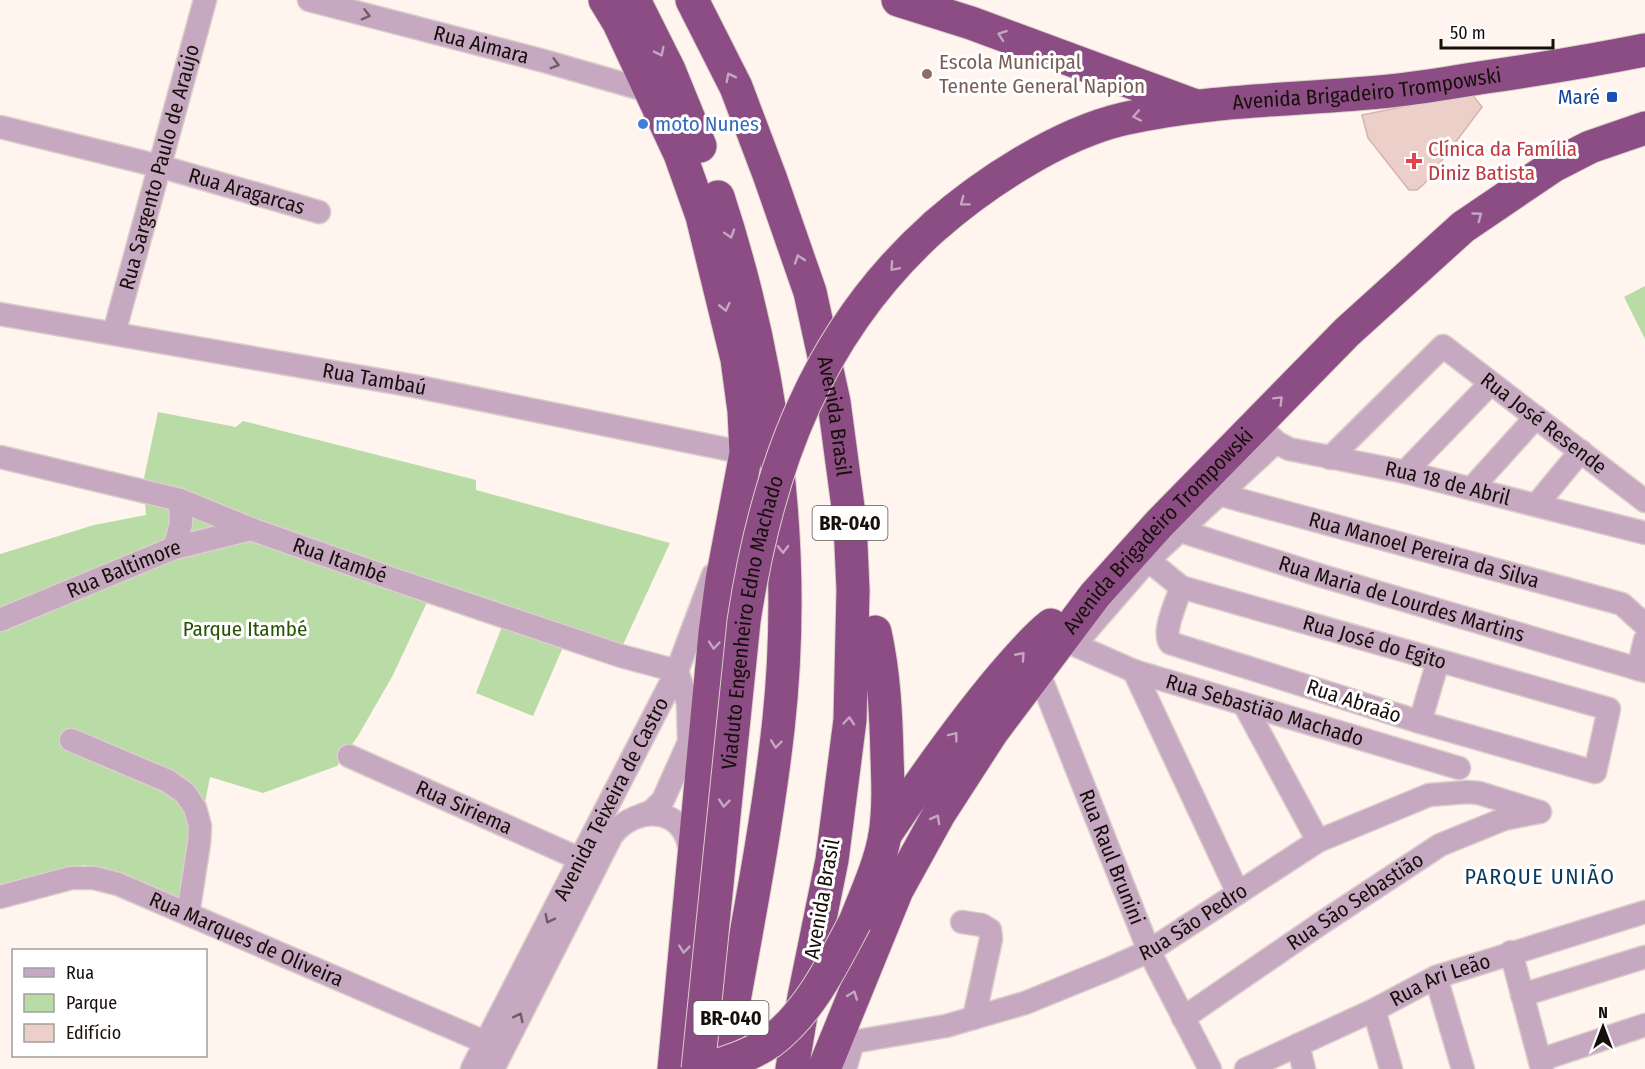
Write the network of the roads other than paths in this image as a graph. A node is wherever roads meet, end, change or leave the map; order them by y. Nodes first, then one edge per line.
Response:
1 (206, 0) edge
2 (309, 0) edge
3 (605, 0) edge
4 (634, 0) edge
5 (692, 0) edge
6 (716, 0) edge
7 (898, 0) edge
8 (1645, 50) edge
9 (1645, 67) edge
10 (1512, 73) junction
11 (652, 92) junction
12 (1195, 106) junction
13 (0, 127) edge
14 (1645, 128) edge
15 (159, 166) junction
16 (319, 212) dead end
17 (935, 226) joint
18 (0, 314) edge
19 (114, 333) junction
20 (1491, 383) junction
21 (1536, 417) junction
22 (1266, 433) junction
23 (1581, 451) junction
24 (746, 453) junction
25 (0, 457) edge
26 (1330, 458) junction
27 (1405, 472) junction
28 (1472, 488) junction
29 (1207, 490) junction
30 (1643, 497) edge
31 (180, 500) junction
32 (1537, 504) junction
33 (734, 520) junction
34 (1169, 527) junction
35 (251, 529) junction
36 (1645, 533) edge
37 (174, 548) junction
38 (1148, 560) junction
39 (1181, 587) junction
40 (1095, 595) junction
41 (0, 620) edge
42 (1645, 625) edge
43 (874, 632) junction
44 (1645, 640) edge
45 (1066, 644) junction
46 (1438, 660) junction
47 (1641, 670) edge
48 (677, 671) junction
49 (1038, 671) junction
50 (1134, 671) junction
51 (1245, 704) junction
52 (653, 718) junction
53 (1420, 722) junction
54 (689, 735) junction
55 (71, 740) dead end
56 (349, 756) dead end
57 (1459, 768) dead end
58 (1594, 772) joint
59 (1540, 812) joint
60 (642, 814) junction
61 (885, 835) junction
62 (1318, 841) junction
63 (580, 859) junction
64 (691, 891) junction
65 (1238, 893) junction
66 (0, 897) edge
67 (1645, 912) edge
68 (188, 914) junction
69 (962, 922) dead end
70 (1149, 951) junction
71 (1511, 952) junction
72 (1645, 957) edge
73 (1436, 977) junction
74 (1522, 995) junction
75 (1374, 1010) junction
76 (974, 1018) junction
77 (1183, 1018) junction
78 (1645, 1025) edge
79 (487, 1043) junction
80 (1298, 1045) junction
81 (835, 1059) edge
82 (1541, 1065) edge
83 (472, 1069) edge
84 (493, 1069) edge
85 (674, 1069) edge
86 (698, 1069) edge
87 (706, 1069) edge
88 (722, 1069) edge
89 (792, 1069) edge
90 (1210, 1069) edge
91 (1246, 1069) edge
92 (1304, 1069) edge
93 (1391, 1069) edge
94 (1463, 1069) edge

1 - 15 street, Rua Sargento Paulo de Araújo
2 -> 11 street, Rua Aimara
3 - 11 highway
4 -> 88 highway, BR-040
89 -> 5 highway, Avenida Brasil / BR-040
6 - 43 highway, Avenida Brasil
12 -> 7 highway
8 - 10 highway, Avenida Brigadeiro Trompowski
9 - 10 highway
10 - 12 highway, Avenida Brigadeiro Trompowski
11 -> 24 highway
12 -> 17 highway, Avenida Brigadeiro Trompowski
13 - 15 street, Rua Aragarcas
22 -> 14 highway, Avenida Brigadeiro Trompowski
15 - 16 street, Rua Aragarcas
15 - 19 street, Rua Sargento Paulo de Araújo
17 -> 86 highway, Viaduto Engenheiro Edno Machado, bridge
18 - 19 street, Rua Tambaú
19 - 24 street, Rua Tambaú
20 - 21 street, Rua José Resende
20 - 26 street, Rua José Resende
20 - 27 street
21 - 23 street, Rua José Resende
21 - 28 street
22 - 26 street, Rua 18 de Abril
22 - 29 highway, Avenida Brigadeiro Trompowski
23 - 30 street, Rua José Resende
23 - 32 street
24 - 33 highway
25 - 31 street, Rua Itambé
26 - 27 street, Rua 18 de Abril
27 - 28 street, Rua 18 de Abril
28 - 32 street, Rua 18 de Abril
29 - 34 highway, Avenida Brigadeiro Trompowski
29 - 42 street, Rua Manoel Pereira da Silva
31 - 35 street, Rua Itambé
31 - 37 street
32 - 36 street, Rua 18 de Abril
33 - 48 street, Avenida Teixeira de Castro
33 -> 64 highway
34 - 38 street
34 - 40 highway, Avenida Brigadeiro Trompowski
34 - 47 street, Rua Maria de Lourdes Martins
35 - 37 street, Rua Baltimore
35 - 48 street, Rua Itambé
37 - 41 street, Rua Baltimore
38 - 39 street, Rua José do Egito
38 - 45 street
39 - 46 street, Rua José do Egito
39 - 53 street, Rua Abraão
40 - 45 highway, Avenida Brigadeiro Trompowski
61 -> 40 highway
43 - 61 highway
43 - 81 highway, Avenida Brasil
44 - 47 street
45 - 49 highway, Avenida Brigadeiro Trompowski
45 - 50 street, Rua Sebastião Machado
46 - 53 street
46 - 58 street, Rua José do Egito
48 - 52 street, Avenida Teixeira de Castro
48 - 54 street
49 - 70 street, Rua Raul Brunini
81 -> 49 highway, Avenida Brigadeiro Trompowski
50 - 51 street, Rua Sebastião Machado
50 - 65 street
51 - 57 street, Rua Sebastião Machado
51 - 62 street
52 - 54 street
52 - 63 street, Avenida Teixeira de Castro
53 - 58 street, Rua Abraão
54 - 60 street
55 - 68 street
56 - 63 street, Rua Siriema
59 - 62 street, Rua São Pedro
59 - 77 street, Rua São Sebastião
60 - 64 street, Avenida Teixeira de Castro
84 -> 60 street, Avenida Teixeira de Castro
61 - 87 highway, bridge
62 - 65 street, Rua São Pedro
63 -> 79 street, Avenida Teixeira de Castro
64 -> 85 highway
65 - 70 street, Rua São Pedro
66 - 68 street, Rua Marques de Oliveira
67 - 71 street, Rua Ari Leão
68 - 79 street, Rua Marques de Oliveira
69 - 76 street
70 - 76 street, Rua São Pedro
70 - 77 street, Rua Raul Brunini
71 - 73 street, Rua Ari Leão
71 - 74 street
72 - 74 street
73 - 75 street, Rua Ari Leão
73 - 94 street
74 - 82 street
75 - 80 street, Rua Ari Leão
75 - 93 street
76 - 81 street, Rua São Pedro
77 - 90 street, Rua Raul Brunini
78 - 82 street
79 - 83 street, Avenida Teixeira de Castro
80 - 91 street, Rua Ari Leão
80 - 92 street

